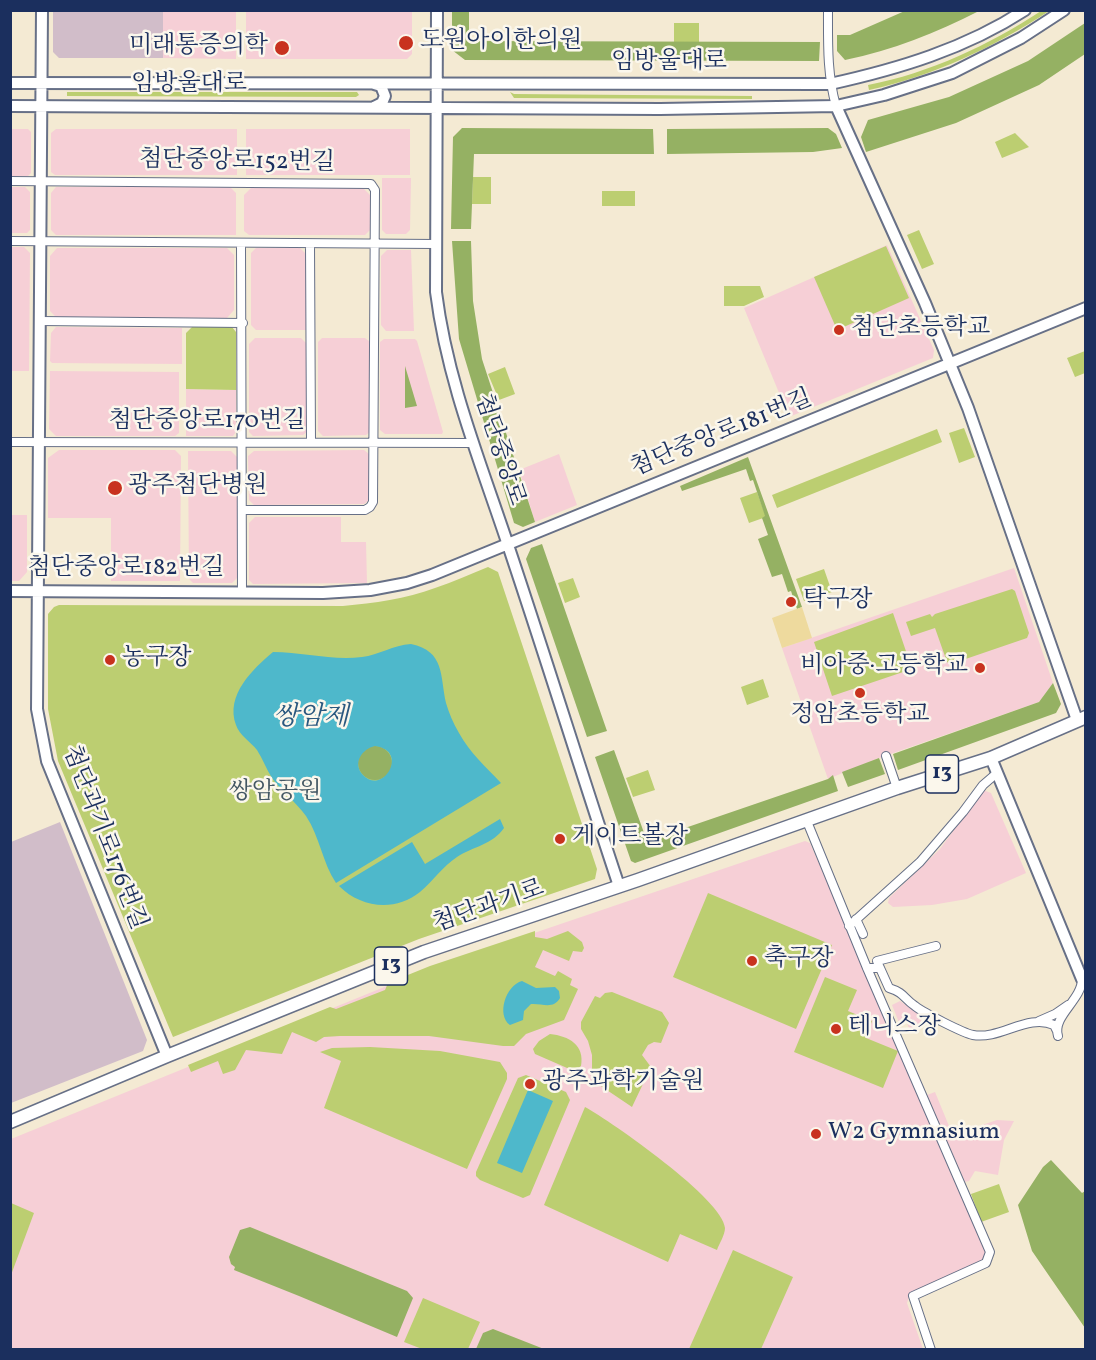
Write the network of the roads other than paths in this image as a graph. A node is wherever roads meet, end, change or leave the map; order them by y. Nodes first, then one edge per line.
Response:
1 (42, 10) edge
2 (437, 10) edge
3 (828, 10) edge
4 (1024, 10) edge
5 (1064, 10) edge
6 (10, 83) edge
7 (42, 83) junction
8 (372, 84) junction
9 (830, 84) junction
10 (436, 85) junction
11 (509, 85) junction
12 (772, 85) junction
13 (10, 106) edge
14 (42, 106) junction
15 (836, 106) junction
16 (371, 107) junction
17 (436, 107) junction
18 (509, 108) junction
19 (772, 108) junction
20 (10, 181) edge
21 (41, 181) junction
22 (10, 241) edge
23 (40, 241) junction
24 (241, 243) junction
25 (310, 244) junction
26 (373, 244) junction
27 (436, 244) junction
28 (1086, 308) edge
29 (40, 321) junction
30 (243, 322) junction
31 (951, 363) junction
32 (10, 442) edge
33 (40, 442) junction
34 (242, 442) junction
35 (311, 442) junction
36 (374, 442) junction
37 (472, 443) junction
38 (242, 510) junction
39 (508, 544) junction
40 (10, 591) edge
41 (38, 591) junction
42 (242, 592) junction
43 (1081, 718) edge
44 (886, 756) dead end
45 (991, 758) junction
46 (997, 773) junction
47 (897, 788) junction
48 (806, 819) junction
49 (619, 886) junction
50 (856, 919) junction
51 (849, 926) junction
52 (863, 934) dead end
53 (936, 946) dead end
54 (880, 968) junction
55 (867, 969) junction
56 (1084, 982) edge
57 (1072, 1002) junction
58 (1037, 1022) junction
59 (167, 1056) junction
60 (10, 1122) edge
61 (931, 1350) edge

1 - 7 street, 첨단과기로176번길
2 - 10 street, 첨단중앙로
3 - 9 street
4 - 9 street, 임방울대로
5 - 15 street, 임방울대로
6 - 7 street, 임방울대로
7 - 8 street, 임방울대로
7 - 14 street, 첨단과기로176번길
8 - 10 street, 임방울대로
8 - 16 street
9 - 12 street, 임방울대로
9 - 15 street
10 - 11 street, 임방울대로
10 - 17 street, 첨단중앙로
11 - 12 street, 임방울대로
11 - 18 street
12 - 19 street
13 - 14 street, 임방울대로
14 - 16 street, 임방울대로
14 - 21 street, 첨단과기로176번길
15 - 19 street, 임방울대로
15 - 31 street
16 - 17 street, 임방울대로
17 - 18 street, 임방울대로
17 - 27 street, 첨단중앙로
18 - 19 street, 임방울대로
20 - 21 street
21 - 23 street, 첨단과기로176번길
21 - 26 street, 첨단중앙로152번길
22 - 23 street
23 - 24 street
23 - 29 street, 첨단과기로176번길
24 - 25 street
24 - 30 street
25 - 26 street
25 - 35 street
26 - 27 street
26 - 36 street, 첨단중앙로152번길
27 - 37 street, 첨단중앙로
28 - 31 street, 첨단중앙로181번길
29 - 30 street
29 - 33 street, 첨단과기로176번길
30 - 34 street
31 - 39 street, 첨단중앙로181번길
31 - 43 street
32 - 33 street
33 - 34 street, 첨단중앙로170번길
33 - 41 street, 첨단과기로176번길
34 - 35 street, 첨단중앙로170번길
34 - 38 street, 첨단중앙로182번길
35 - 36 street, 첨단중앙로170번길
36 - 37 street, 첨단중앙로170번길
36 - 38 street
37 - 39 street, 첨단중앙로
38 - 42 street, 첨단중앙로182번길
39 - 42 street, 첨단중앙로182번길
39 - 49 street, 첨단중앙로
40 - 41 street, 첨단중앙로182번길
41 - 42 street, 첨단중앙로182번길
41 - 59 street, 첨단과기로176번길
43 - 45 main road, 첨단과기로 / 13
44 - 47 street
45 - 46 street
45 - 47 main road, 첨단과기로 / 13
46 - 50 street
46 - 56 street
47 - 48 main road, 첨단과기로 / 13
48 - 49 main road, 첨단과기로 / 13
48 - 51 street
49 - 59 main road, 첨단과기로 / 13
50 - 51 street
50 - 52 street
51 - 55 street
53 - 54 street
54 - 55 street
54 - 58 street
55 - 61 street
56 - 57 street
57 - 58 street
57 - 58 street
59 - 60 main road, 첨단과기로 / 13

